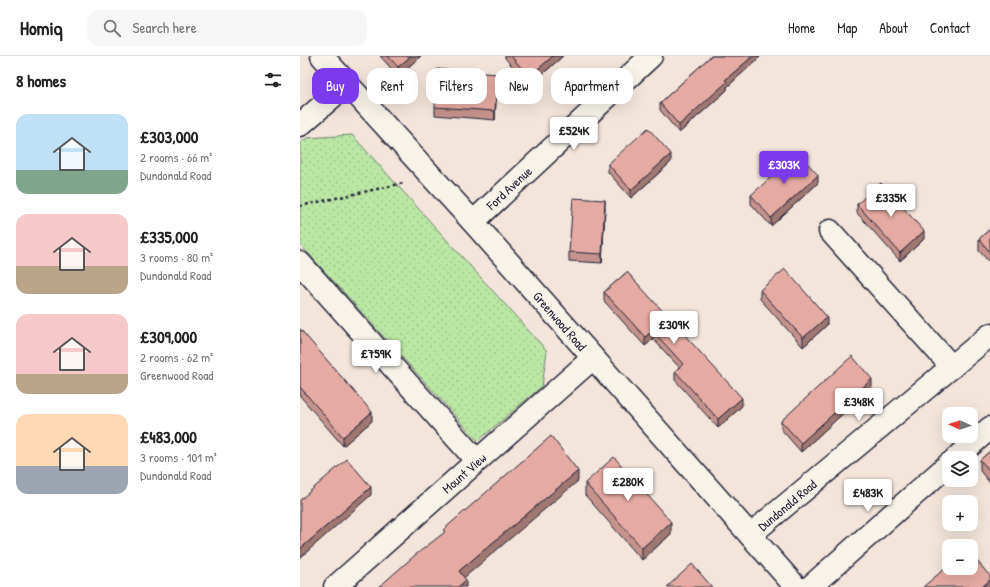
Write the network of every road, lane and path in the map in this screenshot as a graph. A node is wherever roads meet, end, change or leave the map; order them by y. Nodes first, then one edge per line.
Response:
1 (322, 56) edge
2 (651, 56) edge
3 (333, 68) edge
4 (359, 97) edge
5 (324, 104) edge
6 (300, 125) edge
7 (432, 177) junction
8 (300, 206) edge
9 (473, 222) junction
10 (830, 231) dead end
11 (300, 264) edge
12 (990, 335) edge
13 (594, 358) junction
14 (952, 367) junction
15 (990, 428) edge
16 (964, 451) edge
17 (477, 461) junction
18 (942, 470) edge
19 (750, 536) junction
20 (335, 587) edge
21 (796, 587) edge
22 (810, 587) edge

1 - 3 street, Greenwood Road
2 - 9 street, Ford Avenue
4 - 7 street, Greenwood Road
5 - 6 street
7 - 8 path
7 - 9 street, Greenwood Road
9 - 13 street, Greenwood Road
10 - 14 street
11 - 17 street
12 - 14 street, Dundonald Road
13 - 17 street, Mount View
13 - 19 street, Greenwood Road
14 - 19 street, Dundonald Road
15 - 16 street
17 - 20 street, Mount View
18 - 22 street
19 - 21 street, Greenwood Road

